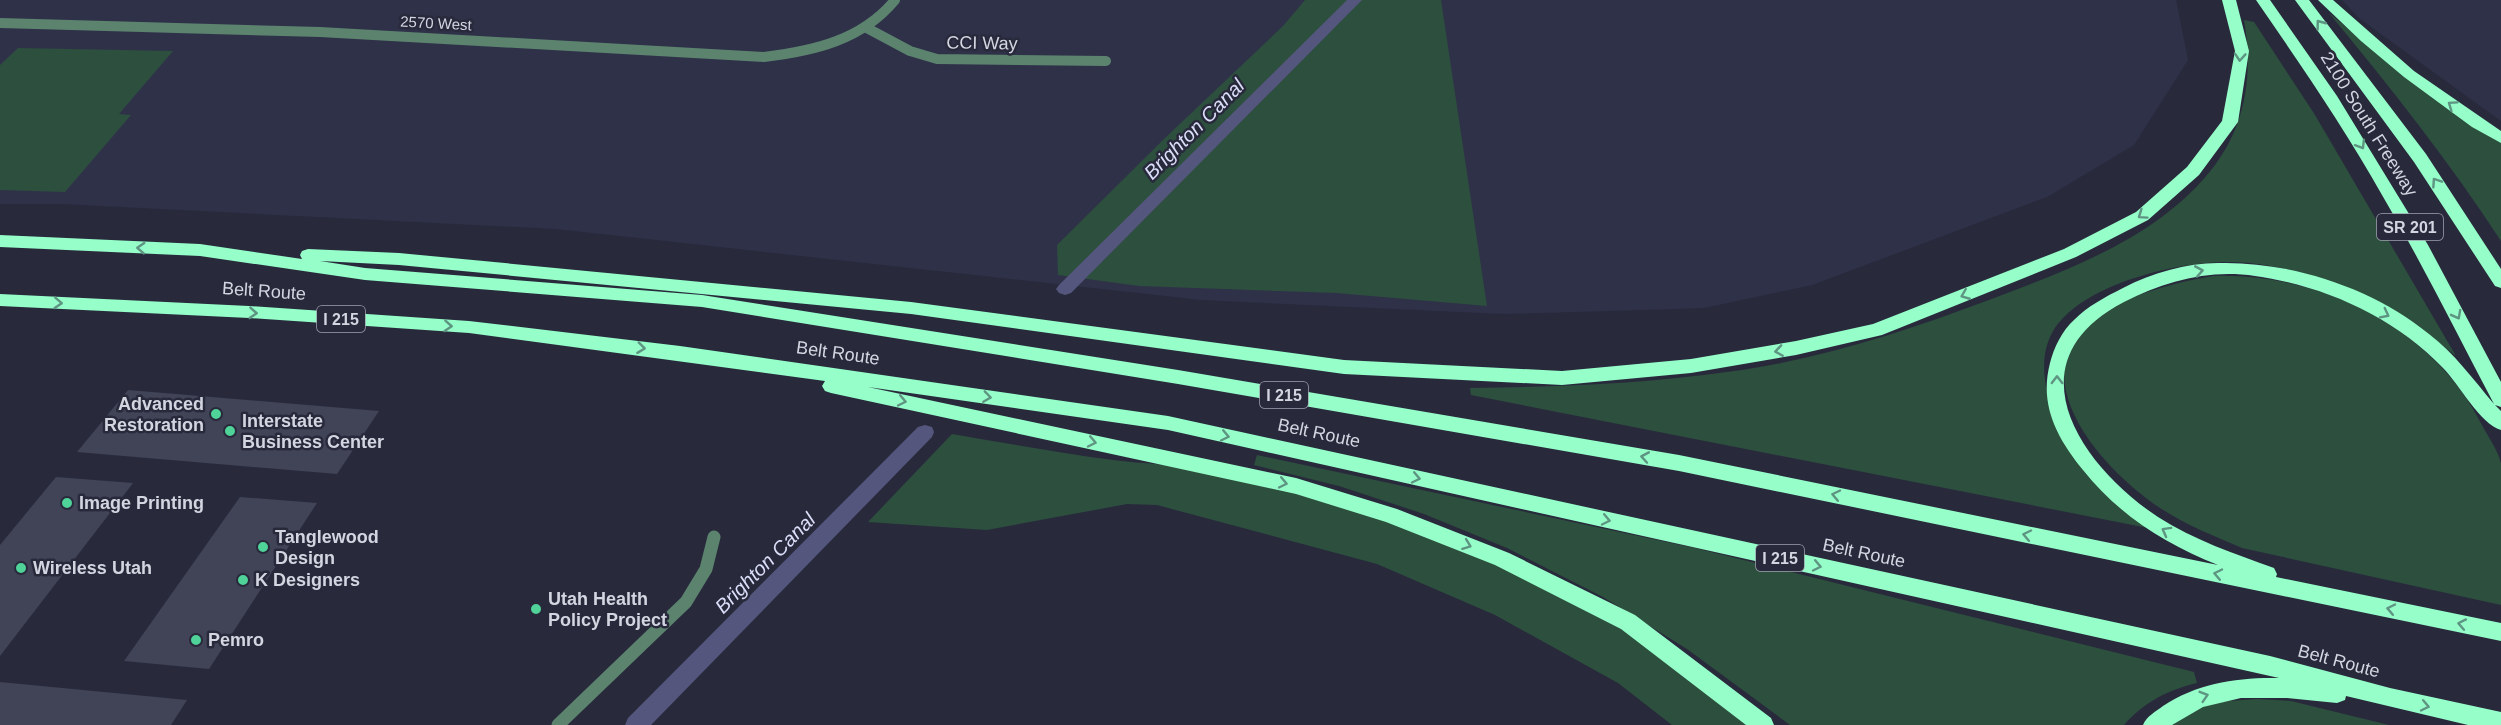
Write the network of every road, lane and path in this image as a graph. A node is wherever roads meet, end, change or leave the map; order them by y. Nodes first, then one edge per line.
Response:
1 (895, 0) edge
2 (2229, 0) edge
3 (2263, 0) edge
4 (2302, 0) edge
5 (2325, 0) edge
6 (0, 23) edge
7 (865, 27) junction
8 (1106, 61) dead end
9 (2501, 138) edge
10 (0, 241) edge
11 (200, 250) junction
12 (2501, 282) edge
13 (0, 300) edge
14 (680, 353) junction
15 (2501, 400) edge
16 (2501, 423) edge
17 (714, 537) dead end
18 (2358, 603) junction
19 (2501, 632) edge
20 (2390, 698) junction
21 (2501, 722) edge
22 (558, 725) edge
23 (1763, 725) edge
24 (2154, 725) edge

1 - 7 street, 2570 West
2 -> 11 highway
3 -> 15 highway, 2100 South Freeway / SR 201
12 -> 4 highway, 2100 South Freeway / SR 201
9 -> 5 highway
6 - 7 street, 2570 West
7 - 8 street, CCI Way
11 -> 10 highway, Belt Route / I 215
18 -> 11 highway, Belt Route / I 215
13 -> 14 highway, Belt Route / I 215
14 -> 20 highway, Belt Route / I 215
14 -> 23 highway
18 -> 16 highway
17 - 22 street
19 -> 18 highway, Belt Route / I 215
20 -> 21 highway, Belt Route / I 215
24 -> 20 highway

